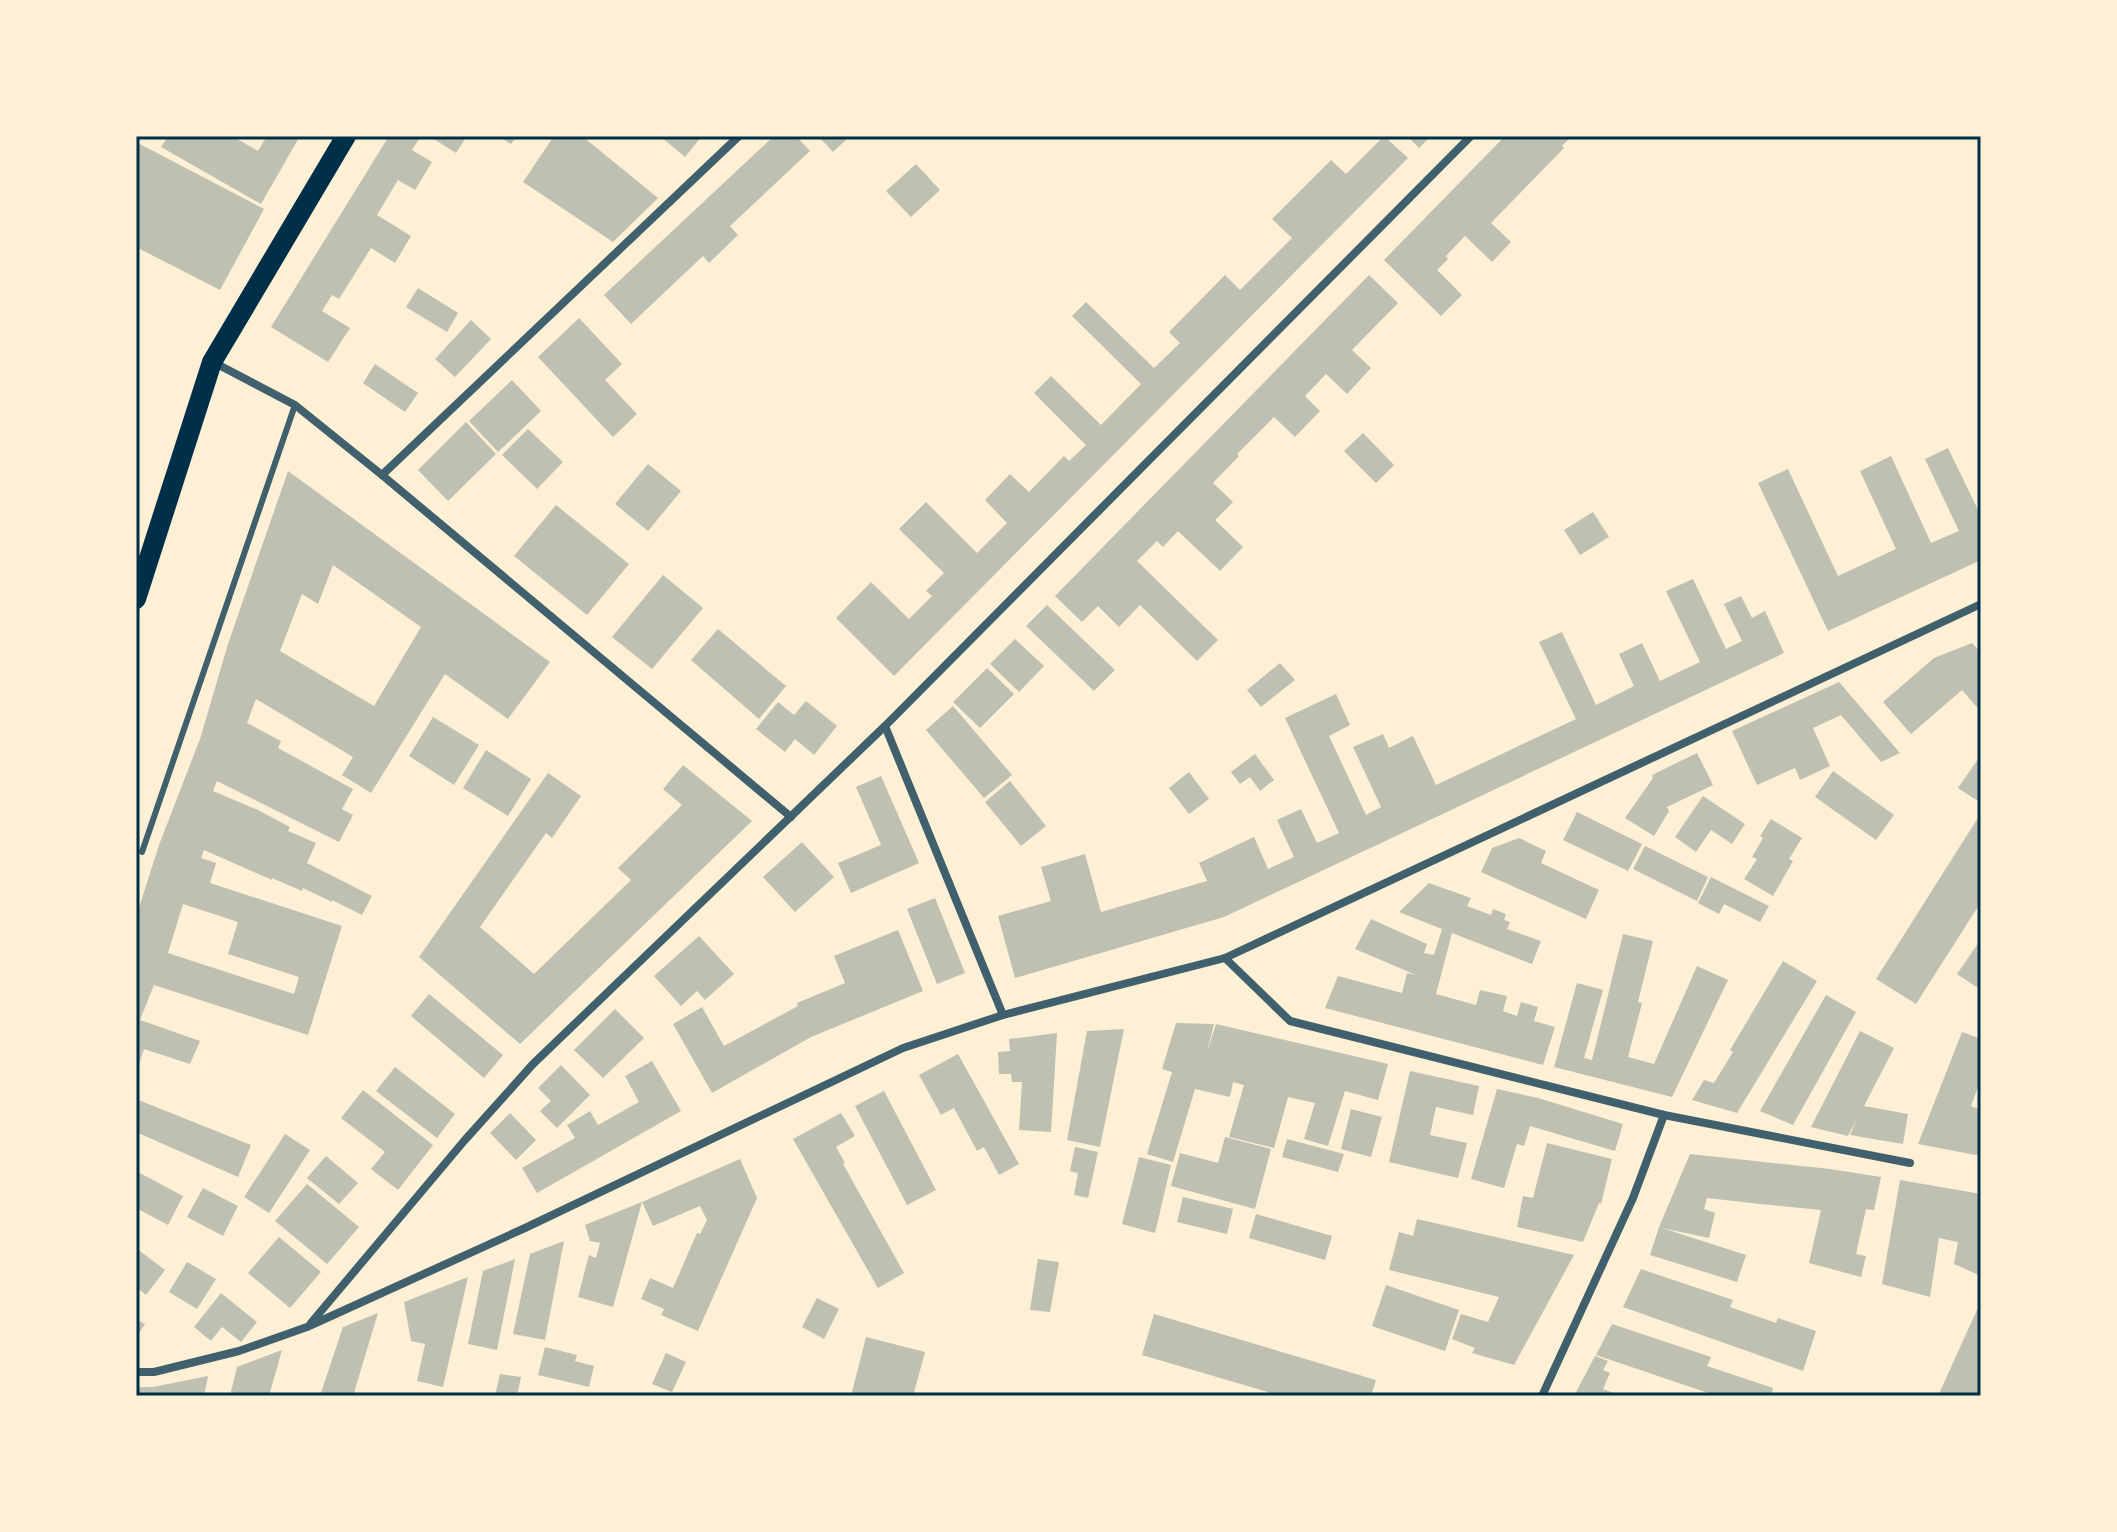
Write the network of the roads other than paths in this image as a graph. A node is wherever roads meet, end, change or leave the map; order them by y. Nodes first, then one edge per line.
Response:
1 (346, 136) edge
2 (739, 136) edge
3 (1471, 136) edge
4 (212, 362) junction
5 (295, 405) junction
6 (382, 475) junction
7 (136, 599) edge
8 (1981, 604) edge
9 (885, 726) junction
10 (791, 817) junction
11 (142, 852) dead end
12 (1225, 958) junction
13 (1003, 1015) junction
14 (1664, 1115) junction
15 (1910, 1163) dead end
16 (307, 1327) junction
17 (136, 1372) edge
18 (1542, 1396) edge

1 - 4 main road
2 - 6 street
3 - 9 street
4 - 5 street
4 - 7 main road
5 - 6 street
5 - 11 lane
6 - 10 street
8 - 12 street
9 - 10 street
9 - 13 street
10 - 16 street
12 - 13 street
12 - 14 street
13 - 16 street
14 - 15 street
14 - 18 street
16 - 17 street

